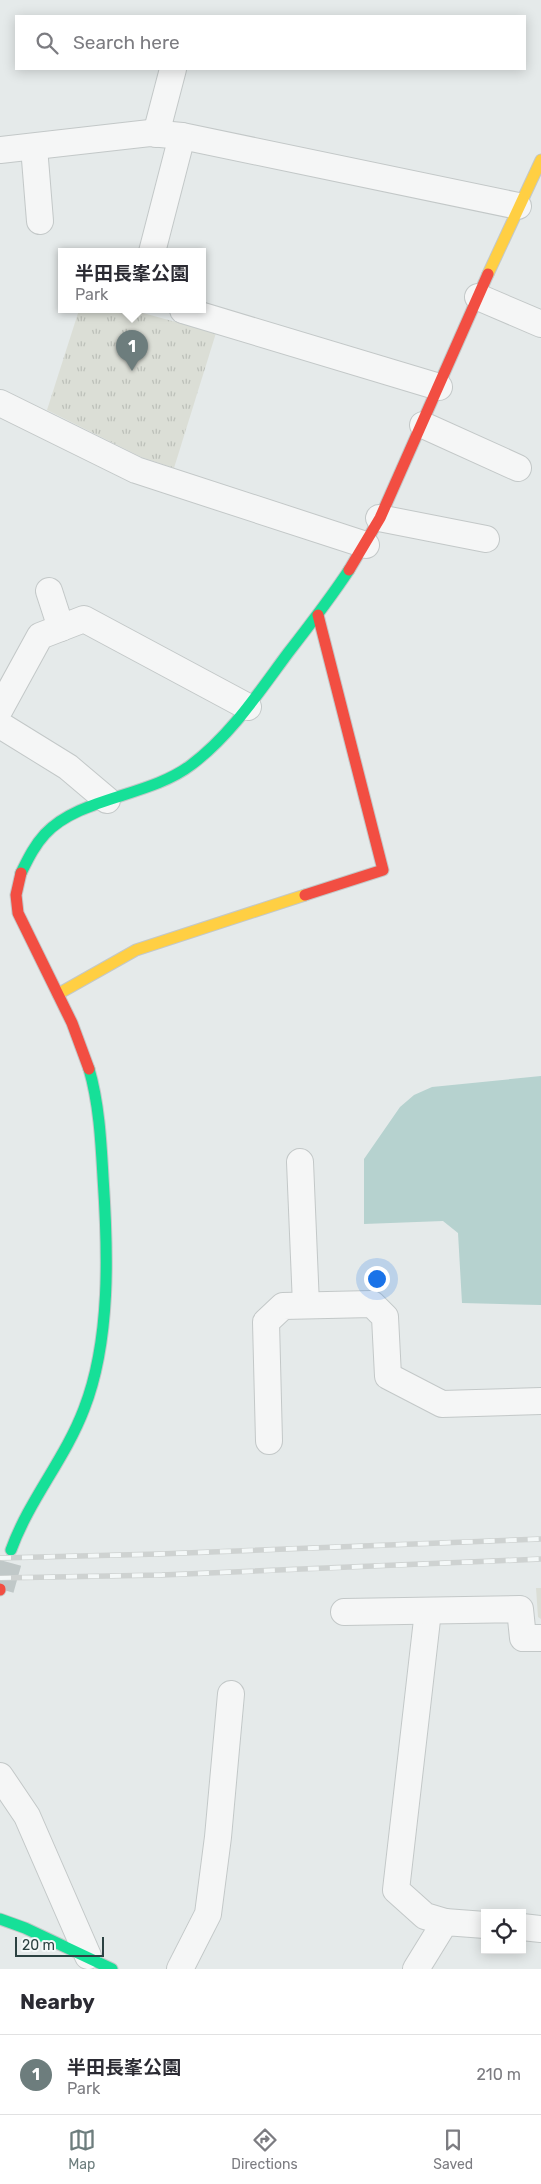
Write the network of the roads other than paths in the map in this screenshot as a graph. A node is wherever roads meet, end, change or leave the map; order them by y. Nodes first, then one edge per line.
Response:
1 (173, 70) edge
2 (169, 135) junction
3 (34, 147) junction
4 (0, 150) edge
5 (541, 160) edge
6 (518, 206) junction
7 (40, 221) dead end
8 (153, 248) edge
9 (478, 297) junction
10 (192, 313) edge
11 (541, 324) edge
12 (439, 387) junction
13 (0, 403) edge
14 (423, 425) junction
15 (518, 468) dead end
16 (379, 518) junction
17 (486, 539) dead end
18 (366, 545) junction
19 (48, 591) dead end
20 (318, 615) junction
21 (61, 628) junction
22 (248, 707) junction
23 (0, 709) edge
24 (0, 726) edge
25 (107, 800) junction
26 (58, 994) junction
27 (300, 1162) dead end
28 (306, 1305) junction
29 (541, 1401) edge
30 (270, 1440) dead end
31 (11, 1550) tunnel mouth
32 (428, 1611) junction
33 (344, 1612) dead end
34 (541, 1638) edge
35 (231, 1694) dead end
36 (0, 1776) edge
37 (0, 1919) edge
38 (445, 1922) junction
39 (481, 1925) edge
40 (526, 1927) edge
41 (541, 1929) edge
42 (88, 1956) junction
43 (112, 1969) edge
44 (180, 1969) edge
45 (416, 1969) edge

1 - 2 street
2 - 3 street
2 - 6 street
2 - 8 street
3 - 4 street
3 - 7 street
5 - 6 street
6 - 9 street
9 - 11 street
9 - 12 street
10 - 12 street
12 - 14 street
13 - 18 street
14 - 15 street
14 - 16 street
16 - 17 street
16 - 18 street
18 - 20 street
19 - 21 street
20 - 22 street
20 - 26 street
21 - 22 street
21 - 23 street
22 - 25 street
24 - 25 street
25 - 26 street
26 - 31 street
27 - 28 street
28 - 29 street
28 - 30 street
32 - 33 street
32 - 34 street
32 - 38 street
35 - 44 street
36 - 42 street
37 - 42 street
38 - 39 street
38 - 45 street
40 - 41 street
42 - 43 street

